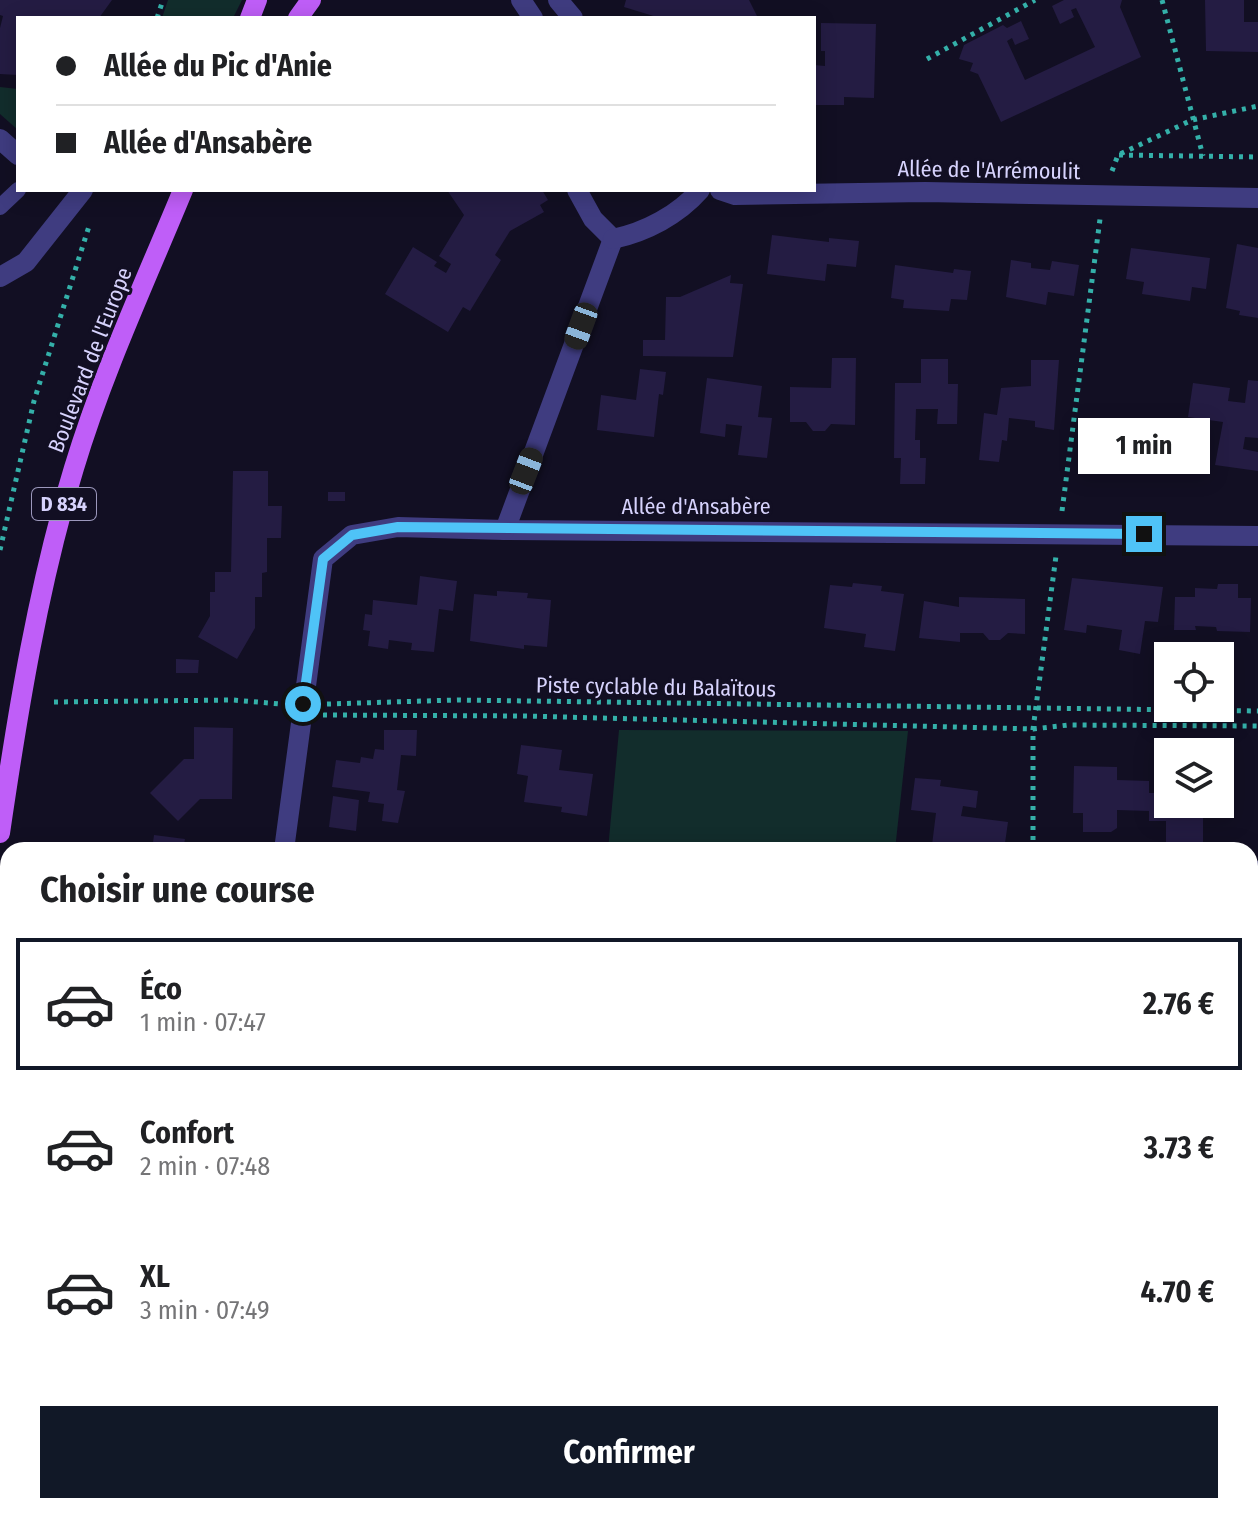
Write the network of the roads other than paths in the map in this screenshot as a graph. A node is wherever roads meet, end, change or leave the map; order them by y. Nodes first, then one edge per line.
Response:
1 (558, 0) edge
2 (571, 16) edge
3 (0, 139) edge
4 (16, 153) edge
5 (16, 192) edge
6 (81, 192) edge
7 (182, 192) edge
8 (578, 192) edge
9 (698, 192) edge
10 (726, 192) edge
11 (1258, 198) edge
12 (0, 207) edge
13 (613, 239) junction
14 (0, 277) edge
15 (505, 530) junction
16 (1258, 536) edge
17 (0, 833) edge
18 (285, 842) edge

1 - 2 street
3 - 4 street
5 - 12 lane
6 - 14 street
7 - 17 main road, Boulevard de l'Europe / D 834
8 - 13 street
9 - 13 street
10 - 11 street, Allée de l'Arrémoulit
13 - 15 street
15 - 16 street, Allée d'Ansabère
15 - 18 street, Allée d'Ansabère

